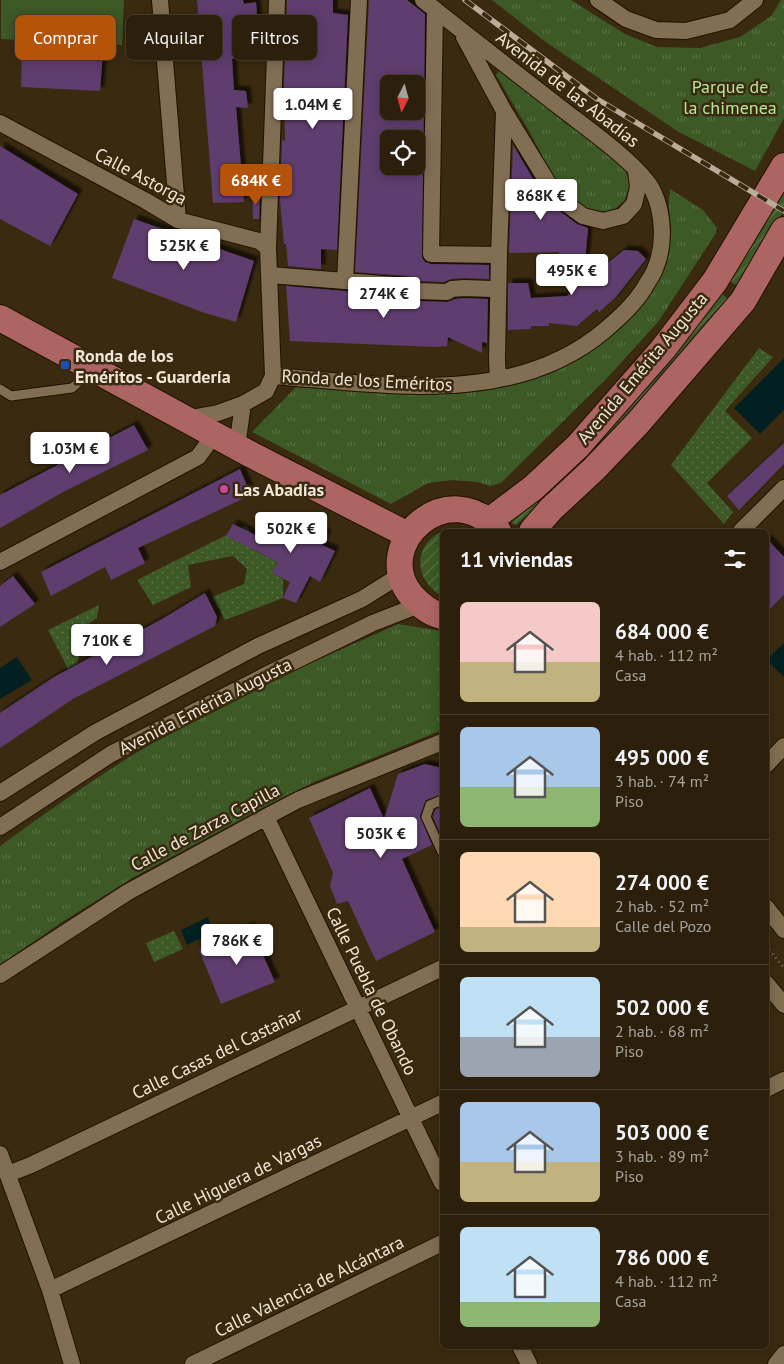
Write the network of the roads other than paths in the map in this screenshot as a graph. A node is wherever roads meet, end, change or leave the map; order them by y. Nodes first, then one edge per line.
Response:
1 (160, 0) edge
2 (277, 0) edge
3 (359, 0) edge
4 (598, 0) edge
5 (755, 0) edge
6 (429, 5) edge
7 (461, 30) junction
8 (504, 111) junction
9 (0, 123) edge
10 (784, 166) edge
11 (636, 170) junction
12 (178, 220) junction
13 (784, 230) edge
14 (268, 248) junction
15 (499, 255) junction
16 (270, 275) junction
17 (345, 281) junction
18 (492, 289) dead end
19 (0, 318) edge
20 (94, 369) junction
21 (273, 376) junction
22 (498, 379) junction
23 (0, 389) edge
24 (243, 404) junction
25 (185, 419) junction
26 (214, 434) junction
27 (237, 447) junction
28 (784, 488) edge
29 (493, 526) edge
30 (534, 529) edge
31 (743, 529) edge
32 (408, 535) junction
33 (0, 562) edge
34 (402, 574) junction
35 (419, 605) junction
36 (440, 615) edge
37 (440, 743) edge
38 (784, 746) edge
39 (769, 762) edge
40 (0, 793) edge
41 (440, 801) edge
42 (266, 817) junction
43 (0, 827) edge
44 (440, 848) edge
45 (769, 911) edge
46 (784, 930) edge
47 (440, 969) edge
48 (0, 975) edge
49 (769, 987) edge
50 (784, 1005) edge
51 (358, 1008) junction
52 (784, 1080) edge
53 (769, 1088) edge
54 (440, 1104) edge
55 (411, 1118) junction
56 (0, 1154) edge
57 (8, 1174) junction
58 (440, 1179) edge
59 (440, 1244) edge
60 (50, 1290) junction
61 (522, 1349) edge
62 (784, 1354) edge
63 (72, 1364) edge
64 (192, 1364) edge
65 (529, 1364) edge
66 (776, 1364) edge

1 - 12 street
2 - 14 street
3 - 17 street
4 - 5 street
6 - 7 street, Avenida de las Abadías
6 - 15 street
7 - 8 street, Avenida de las Abadías
7 - 11 street, Avenida de las Abadías
8 - 11 street, Avenida de las Abadías
8 - 15 street
9 - 12 street, Calle Astorga
10 - 29 main road, Avenida Emérita Augusta
11 - 22 street, Ronda de los Eméritos
12 - 14 street, Calle Astorga
13 - 30 main road, Avenida Emérita Augusta
14 - 16 street
15 - 22 street
16 - 17 street
16 - 21 street
17 - 18 street
19 - 20 main road
20 - 23 lane
20 - 25 main road
21 - 22 street, Ronda de los Eméritos
21 - 24 street, Ronda de los Eméritos
24 - 25 street, Ronda de los Eméritos
24 - 27 street
25 - 26 main road
26 - 27 main road
26 - 33 street
27 - 32 main road
28 - 31 street
29 - 32 main road
32 - 34 main road
34 - 35 main road
34 - 40 street, Avenida Emérita Augusta
35 - 36 main road
35 - 43 street, Avenida Emérita Augusta
37 - 42 street, Calle de Zarza Capilla
38 - 39 street
41 - 44 lane
42 - 48 street, Calle de Zarza Capilla
42 - 51 street, Calle Puebla de Obando
45 - 46 street
47 - 51 street, Calle Casas del Castañar
49 - 50 street
51 - 55 street, Calle Puebla de Obando
51 - 57 street, Calle Casas del Castañar
52 - 53 street
54 - 55 street, Calle Higuera de Vargas
55 - 58 street, Calle Puebla de Obando
55 - 60 street, Calle Higuera de Vargas
56 - 57 street
57 - 60 street
59 - 64 street, Calle Valencia de Alcántara
60 - 63 street
61 - 65 street
62 - 66 street

